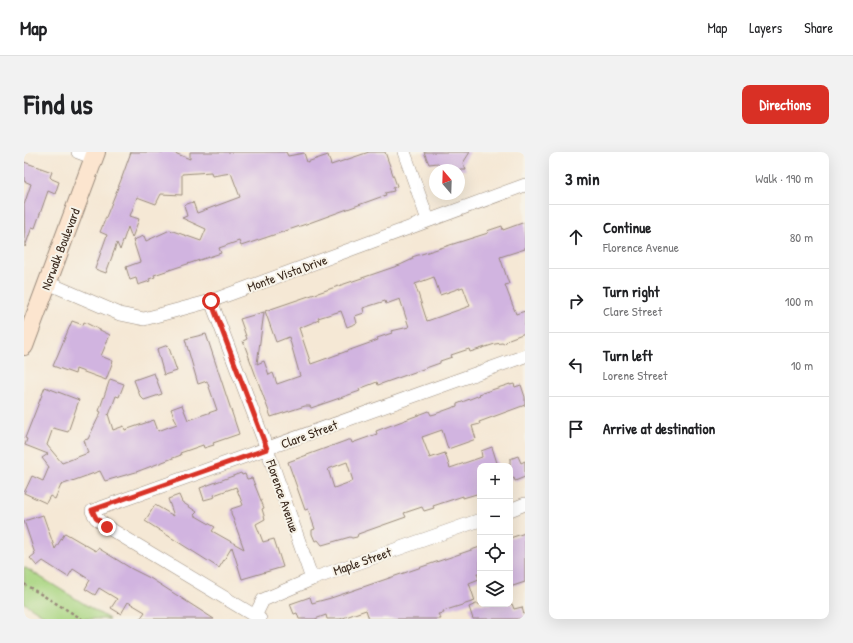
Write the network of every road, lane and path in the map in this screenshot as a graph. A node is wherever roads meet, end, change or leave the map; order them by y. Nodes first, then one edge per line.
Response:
1 (404, 152) edge
2 (89, 154) edge
3 (525, 186) edge
4 (428, 220) junction
5 (48, 283) junction
6 (211, 301) junction
7 (24, 346) edge
8 (525, 356) edge
9 (267, 449) junction
10 (525, 504) edge
11 (513, 509) edge
12 (477, 521) edge
13 (312, 579) junction
14 (24, 584) edge
15 (257, 617) edge
16 (82, 619) edge

1 - 4 street
2 - 5 main road, Norwalk Boulevard
3 - 4 street, Monte Vista Drive
4 - 6 street, Monte Vista Drive
5 - 6 street, Monte Vista Drive
5 - 7 main road, Norwalk Boulevard
6 - 9 street, Florence Avenue
8 - 9 street, Clare Street
9 - 13 street, Florence Avenue
9 - 15 street, Clare Street
10 - 11 street
12 - 13 street, Maple Street
13 - 15 street, Maple Street
14 - 16 path

